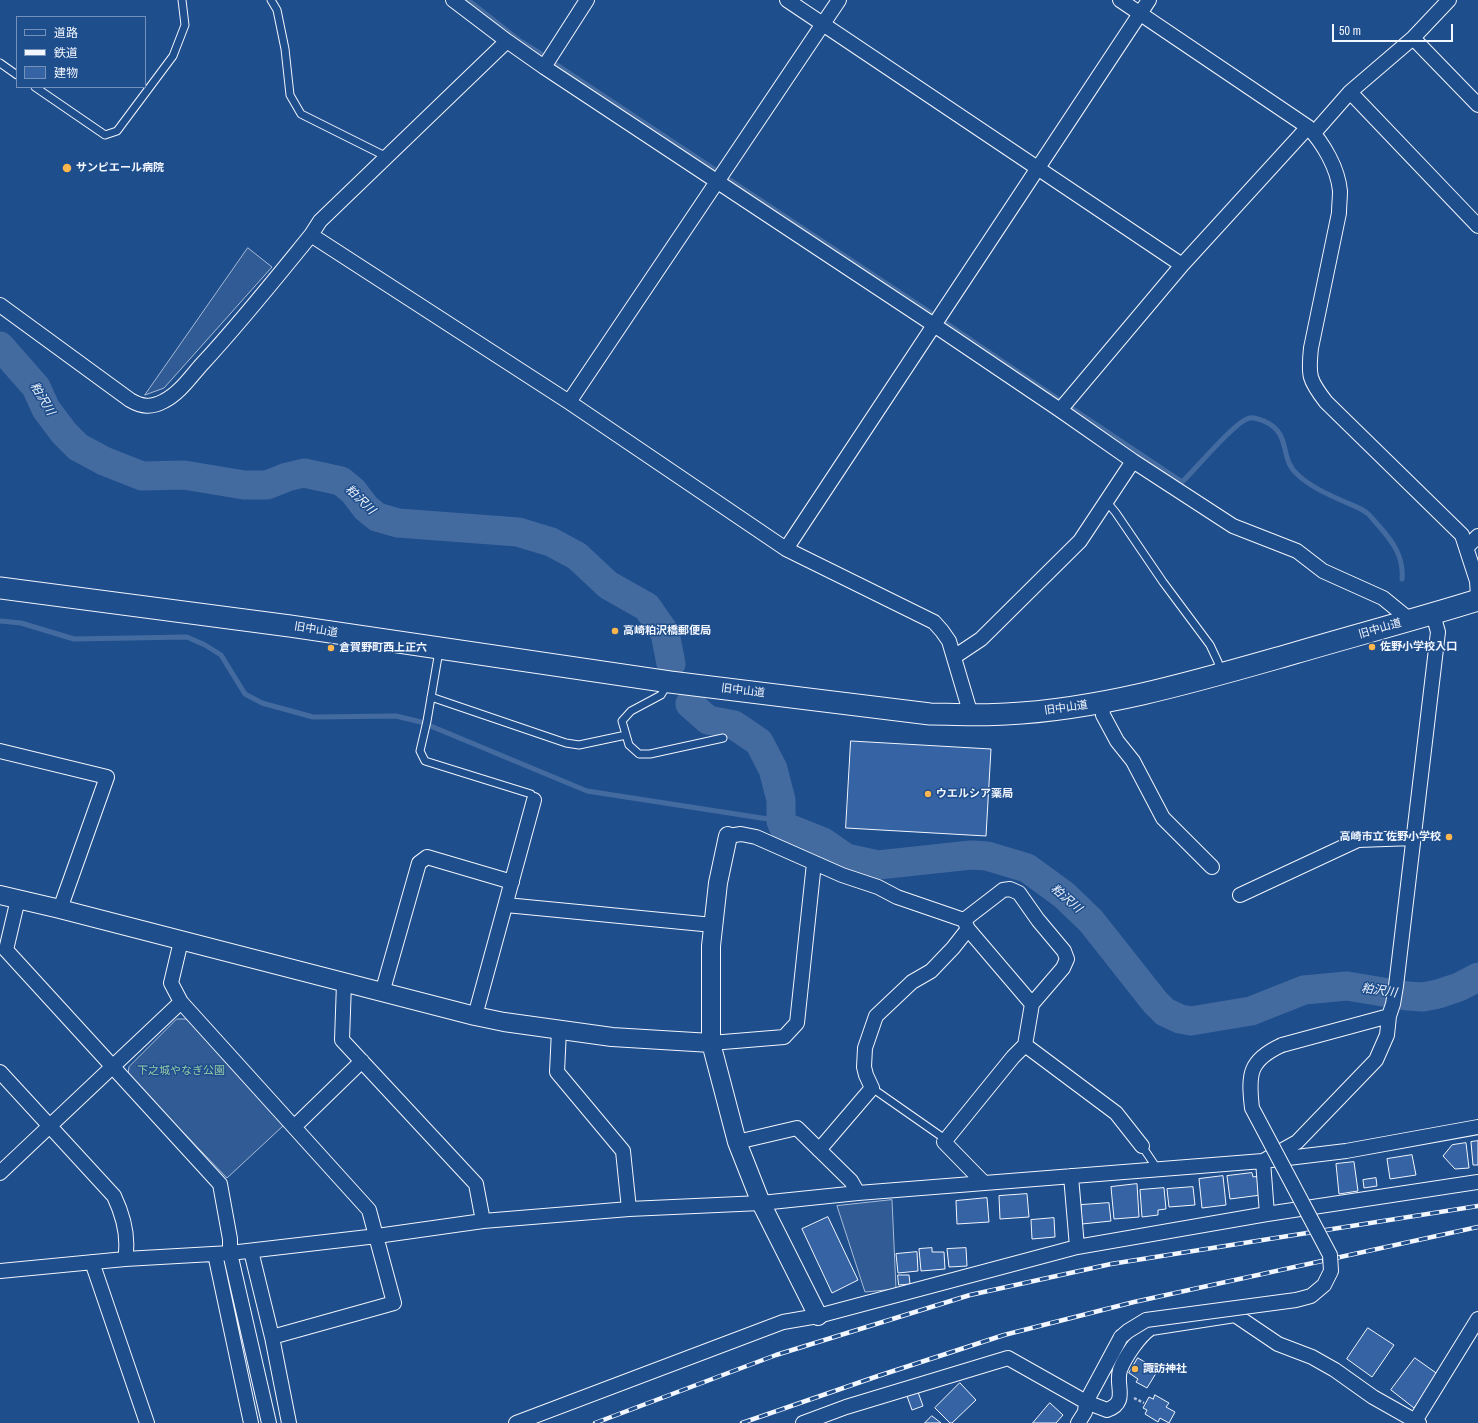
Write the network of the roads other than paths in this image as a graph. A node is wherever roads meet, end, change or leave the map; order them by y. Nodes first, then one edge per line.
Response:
1 (182, 0) edge
2 (271, 0) edge
3 (453, 0) edge
4 (587, 0) edge
5 (787, 0) edge
6 (839, 0) edge
7 (1120, 0) edge
8 (1149, 0) edge
9 (1449, 0) edge
10 (1140, 13) junction
11 (823, 24) junction
12 (1413, 38) junction
13 (506, 41) junction
14 (0, 63) edge
15 (544, 67) junction
16 (16, 74) edge
17 (36, 88) edge
18 (1350, 92) junction
19 (1478, 105) edge
20 (1311, 130) junction
21 (387, 157) junction
22 (1038, 168) junction
23 (718, 181) junction
24 (1478, 226) edge
25 (311, 235) junction
26 (1182, 265) junction
27 (0, 305) edge
28 (934, 326) junction
29 (569, 402) junction
30 (1060, 410) junction
31 (1133, 461) junction
32 (1107, 502) junction
33 (1478, 536) edge
34 (1467, 547) junction
35 (786, 549) junction
36 (0, 588) edge
37 (1478, 596) edge
38 (1478, 600) edge
39 (1433, 614) junction
40 (1410, 620) junction
41 (439, 649) junction
42 (954, 657) junction
43 (1220, 674) junction
44 (670, 682) junction
45 (431, 697) junction
46 (1102, 703) junction
47 (972, 715) junction
48 (626, 735) junction
49 (723, 738) dead end
50 (0, 751) edge
51 (534, 800) joint
52 (728, 836) joint
53 (1414, 838) junction
54 (814, 862) junction
55 (1212, 867) dead end
56 (512, 882) junction
57 (0, 895) edge
58 (1240, 895) dead end
59 (18, 899) junction
60 (506, 905) junction
61 (60, 909) junction
62 (713, 925) junction
63 (966, 925) junction
64 (181, 940) junction
65 (344, 983) junction
66 (382, 993) junction
67 (181, 1002) junction
68 (1032, 1004) junction
69 (475, 1016) junction
70 (1389, 1016) junction
71 (559, 1030) junction
72 (711, 1043) junction
73 (1024, 1045) junction
74 (362, 1061) junction
75 (113, 1068) junction
76 (0, 1072) edge
77 (872, 1088) junction
78 (50, 1126) junction
79 (1478, 1127) edge
80 (294, 1128) junction
81 (945, 1139) junction
82 (737, 1142) junction
83 (1142, 1146) joint
84 (819, 1150) junction
85 (1263, 1161) junction
86 (1158, 1170) junction
87 (0, 1173) edge
88 (1071, 1176) junction
89 (1478, 1182) edge
90 (984, 1183) junction
91 (858, 1193) junction
92 (761, 1203) junction
93 (629, 1209) junction
94 (1267, 1214) junction
95 (483, 1221) junction
96 (377, 1236) junction
97 (1077, 1247) junction
98 (252, 1251) junction
99 (230, 1253) junction
100 (215, 1254) junction
101 (125, 1259) junction
102 (92, 1262) junction
103 (0, 1271) edge
104 (818, 1316) junction
105 (1478, 1320) edge
106 (272, 1337) junction
107 (1086, 1402) junction
108 (1415, 1422) edge
109 (147, 1423) edge
110 (251, 1423) edge
111 (269, 1423) edge
112 (289, 1423) edge
113 (516, 1423) edge
114 (803, 1423) edge
115 (1078, 1423) edge

1 - 17 lane
2 - 21 lane
3 - 13 street
4 - 15 street
5 - 11 street
6 - 11 street
7 - 10 street
8 - 10 street
9 - 12 street
10 - 20 street
10 - 22 street
11 - 22 street
11 - 23 street
12 - 18 street
12 - 19 street
13 - 15 street
13 - 21 street
14 - 16 lane
15 - 23 street
18 - 20 street
18 - 24 street
20 - 26 street
20 - 34 street
21 - 25 street
22 - 26 street
22 - 28 street
23 - 28 street
23 - 29 street
25 - 27 street
25 - 29 street
26 - 30 street
28 - 30 street
28 - 35 street
29 - 35 street
30 - 31 street
31 - 32 street
31 - 40 street
32 - 42 street
32 - 43 lane
33 - 34 street
34 - 37 street
35 - 42 street
36 - 41 main road, 旧中山道
38 - 39 main road, 旧中山道
39 - 40 main road, 旧中山道
39 - 53 street
40 - 43 main road, 旧中山道
41 - 44 main road, 旧中山道
41 - 45 lane
42 - 47 street
43 - 46 main road, 旧中山道
44 - 47 main road, 旧中山道
44 - 48 lane
45 - 48 lane
45 - 51 lane
46 - 47 main road, 旧中山道
46 - 55 street
48 - 49 lane
50 - 61 street
51 - 56 street
52 - 54 street
52 - 62 street
53 - 58 street
53 - 70 street
54 - 63 street
54 - 72 street
56 - 60 street
56 - 66 street
57 - 59 street
59 - 61 street
59 - 75 street
60 - 62 street
60 - 69 street
61 - 64 street
62 - 72 street
63 - 68 street
63 - 68 street
63 - 77 street
64 - 65 street
64 - 67 street
65 - 66 street
65 - 74 street
66 - 69 street
67 - 75 street
67 - 80 street
68 - 73 street
69 - 71 street
70 - 85 street
70 - 107 street, bridge
71 - 72 street
71 - 93 street
72 - 82 street
73 - 81 street
73 - 83 street
74 - 80 street
74 - 95 street
75 - 78 street
75 - 99 street
76 - 78 street
77 - 81 lane
77 - 84 street
78 - 87 street
78 - 101 street
79 - 85 street
80 - 96 street
81 - 90 street
82 - 84 street
82 - 92 street
83 - 86 lane
84 - 91 street
85 - 86 street
85 - 94 street
86 - 88 street
88 - 90 street
88 - 97 street
89 - 94 street
90 - 91 street
91 - 92 street
92 - 93 street
92 - 104 street
93 - 95 street
94 - 97 street
95 - 96 street
96 - 98 street
96 - 106 street
97 - 104 street
98 - 99 street
98 - 106 street
99 - 100 street
99 - 111 street
100 - 101 street
100 - 110 street
101 - 102 street
102 - 103 street
102 - 109 street
104 - 113 street
105 - 108 street
106 - 112 street
107 - 108 street
107 - 114 street
107 - 115 street

